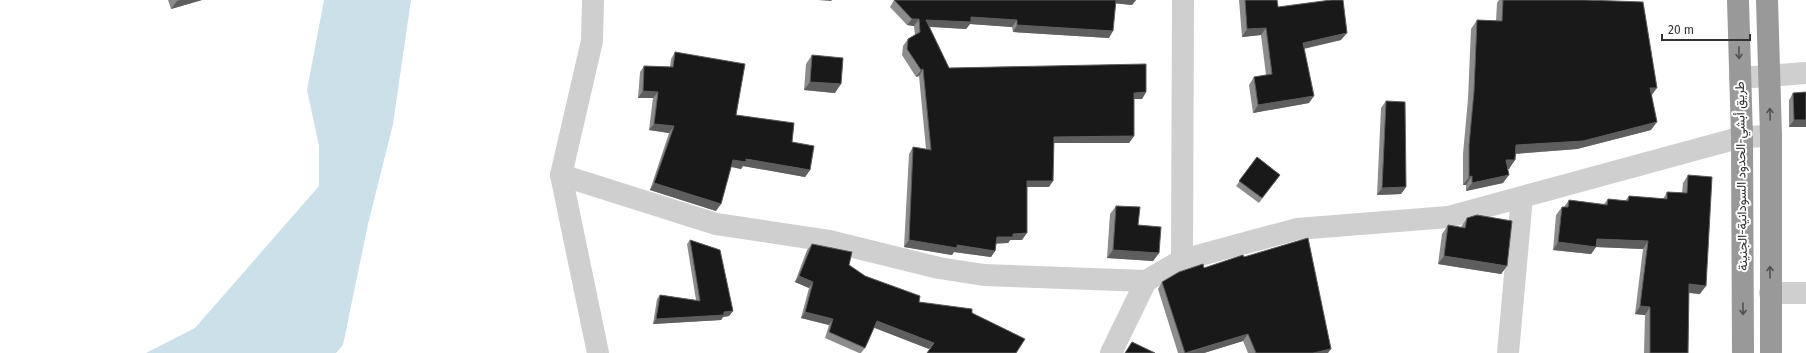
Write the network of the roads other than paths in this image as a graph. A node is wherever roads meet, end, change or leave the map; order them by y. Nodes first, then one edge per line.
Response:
1 (593, 0) edge
2 (1182, 0) edge
3 (1738, 0) edge
4 (1767, 0) edge
5 (1806, 73) edge
6 (1768, 77) junction
7 (1740, 78) junction
8 (1771, 136) junction
9 (1742, 137) junction
10 (561, 175) junction
11 (1522, 197) junction
12 (1182, 260) junction
13 (1146, 281) junction
14 (1770, 293) junction
15 (1806, 293) edge
16 (598, 353) edge
17 (1111, 353) edge
18 (1508, 353) edge
19 (1744, 353) edge
20 (1771, 353) edge

1 - 10 street
2 - 12 street
3 -> 7 highway, طريق أبشي-الحدود السودانية-الجنينة
4 - 6 highway
5 - 6 street
6 - 7 street
8 -> 6 highway
7 - 9 highway, طريق أبشي-الحدود السودانية-الجنينة
8 - 9 street
14 -> 8 highway
9 - 11 street
9 -> 19 highway, طريق أبشي-الحدود السودانية-الجنينة
10 - 13 street
10 - 16 street
11 - 12 street
11 - 18 street
12 - 13 street
13 - 17 street
14 - 15 street
14 - 20 highway

